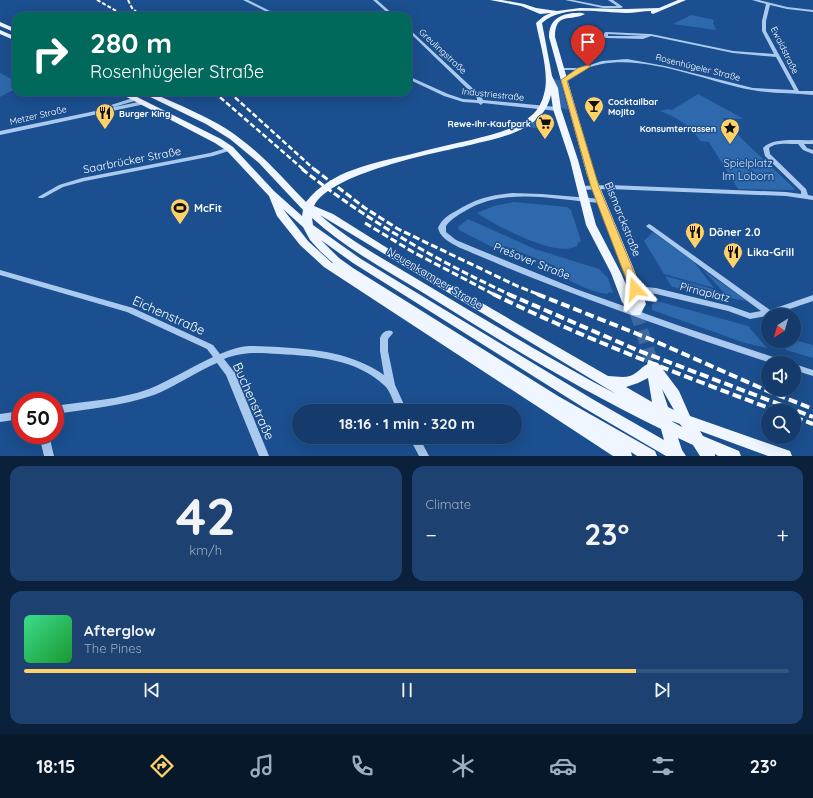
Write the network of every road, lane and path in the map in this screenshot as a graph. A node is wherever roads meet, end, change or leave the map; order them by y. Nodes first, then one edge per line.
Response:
1 (245, 0) edge
2 (375, 0) edge
3 (493, 0) edge
4 (567, 0) edge
5 (610, 0) edge
6 (683, 0) edge
7 (754, 0) edge
8 (768, 3) junction
9 (623, 9) junction
10 (657, 9) junction
11 (813, 11) edge
12 (270, 12) edge
13 (388, 12) edge
14 (584, 12) junction
15 (548, 14) junction
16 (598, 14) junction
17 (561, 15) junction
18 (0, 24) edge
19 (12, 29) edge
20 (606, 29) dead end
21 (0, 32) edge
22 (412, 34) edge
23 (12, 37) edge
24 (778, 56) junction
25 (548, 69) junction
26 (561, 69) junction
27 (580, 69) junction
28 (412, 79) edge
29 (550, 80) junction
30 (564, 80) junction
31 (797, 92) junction
32 (813, 93) edge
33 (128, 96) edge
34 (155, 97) joint
35 (139, 101) junction
36 (481, 103) junction
37 (542, 107) junction
38 (557, 109) junction
39 (79, 115) junction
40 (576, 126) junction
41 (0, 133) edge
42 (799, 142) junction
43 (813, 142) edge
44 (230, 149) junction
45 (813, 152) edge
46 (595, 187) junction
47 (581, 188) junction
48 (272, 193) junction
49 (805, 196) junction
50 (41, 197) dead end
51 (813, 198) edge
52 (584, 201) junction
53 (601, 201) junction
54 (304, 205) junction
55 (649, 226) dead end
56 (0, 272) edge
57 (635, 289) junction
58 (813, 298) edge
59 (762, 308) edge
60 (784, 308) edge
61 (761, 314) edge
62 (388, 333) dead end
63 (761, 356) edge
64 (219, 358) junction
65 (653, 366) junction
66 (801, 369) edge
67 (813, 372) edge
68 (605, 380) junction
69 (390, 385) junction
70 (399, 404) edge
71 (64, 408) edge
72 (662, 412) junction
73 (12, 416) edge
74 (0, 418) edge
75 (685, 419) junction
76 (46, 444) edge
77 (418, 444) edge
78 (49, 456) edge
79 (264, 456) edge
80 (424, 456) edge
81 (625, 456) edge
82 (650, 456) edge
83 (678, 456) edge
84 (708, 456) edge
85 (734, 456) edge
86 (785, 456) edge

1 - 12 street
2 - 13 street
3 - 15 main road
4 - 9 street
5 - 9 street
6 - 10 main road
7 - 8 street
8 - 11 street
8 - 24 street, Ewaldstraße
9 - 10 main road
9 - 14 main road
9 - 16 main road
10 - 16 main road
14 - 16 main road
14 - 17 main road
15 - 17 main road
15 - 25 main road, Bismarckstraße
17 - 26 main road, Bismarckstraße
18 - 19 main road
20 - 24 street
21 - 23 main road
22 - 36 street, Greulingstraße
24 - 31 street, Ewaldstraße
25 - 26 main road
25 - 29 main road, Bismarckstraße
26 - 27 street, Rosenhügeler Straße
26 - 30 main road, Bismarckstraße
27 - 30 street, Rosenhügeler Straße
27 - 31 street, Rosenhügeler Straße
28 - 36 street, Industriestraße
29 - 37 main road
29 - 38 main road, Bismarckstraße
30 - 40 main road, Bismarckstraße
31 - 32 street, Rosenhügeler Straße
33 - 35 main road
34 - 35 main road
34 - 54 main road, Neuenkamper Straße
35 - 39 street, Metzer Straße
35 - 39 street, Metzer Straße
35 - 44 main road
36 - 37 street, Industriestraße
37 - 38 street, Industriestraße
37 - 82 main road
38 - 40 main road
38 - 47 main road, Bismarckstraße
39 - 41 street, Metzer Straße
40 - 46 main road, Bismarckstraße
42 - 43 street
42 - 45 street
42 - 49 street
44 - 48 main road
44 - 50 street, Saarbrücker Straße
46 - 47 street
46 - 49 street
46 - 53 main road, Bismarckstraße
47 - 52 main road, Bismarckstraße
48 - 81 main road
48 - 83 main road
49 - 51 street
52 - 53 street, Prešover Straße
52 - 57 main road, Bismarckstraße
52 - 63 street, Prešover Straße
53 - 57 main road, Bismarckstraße
54 - 68 main road
54 - 85 main road, Neuenkamper Straße
55 - 59 street, Bismarckstraße
56 - 64 street, Eichenstraße
57 - 61 street, Pirnaplatz
58 - 60 street, Pirnaplatz
62 - 69 street
64 - 69 street
64 - 71 street
64 - 79 street, Buchenstraße
65 - 68 main road
65 - 72 main road
65 - 75 main road
66 - 67 street
68 - 72 main road
69 - 70 street
72 - 75 main road
72 - 83 main road
73 - 74 street
75 - 84 main road
75 - 86 main road
76 - 78 street
77 - 80 street

